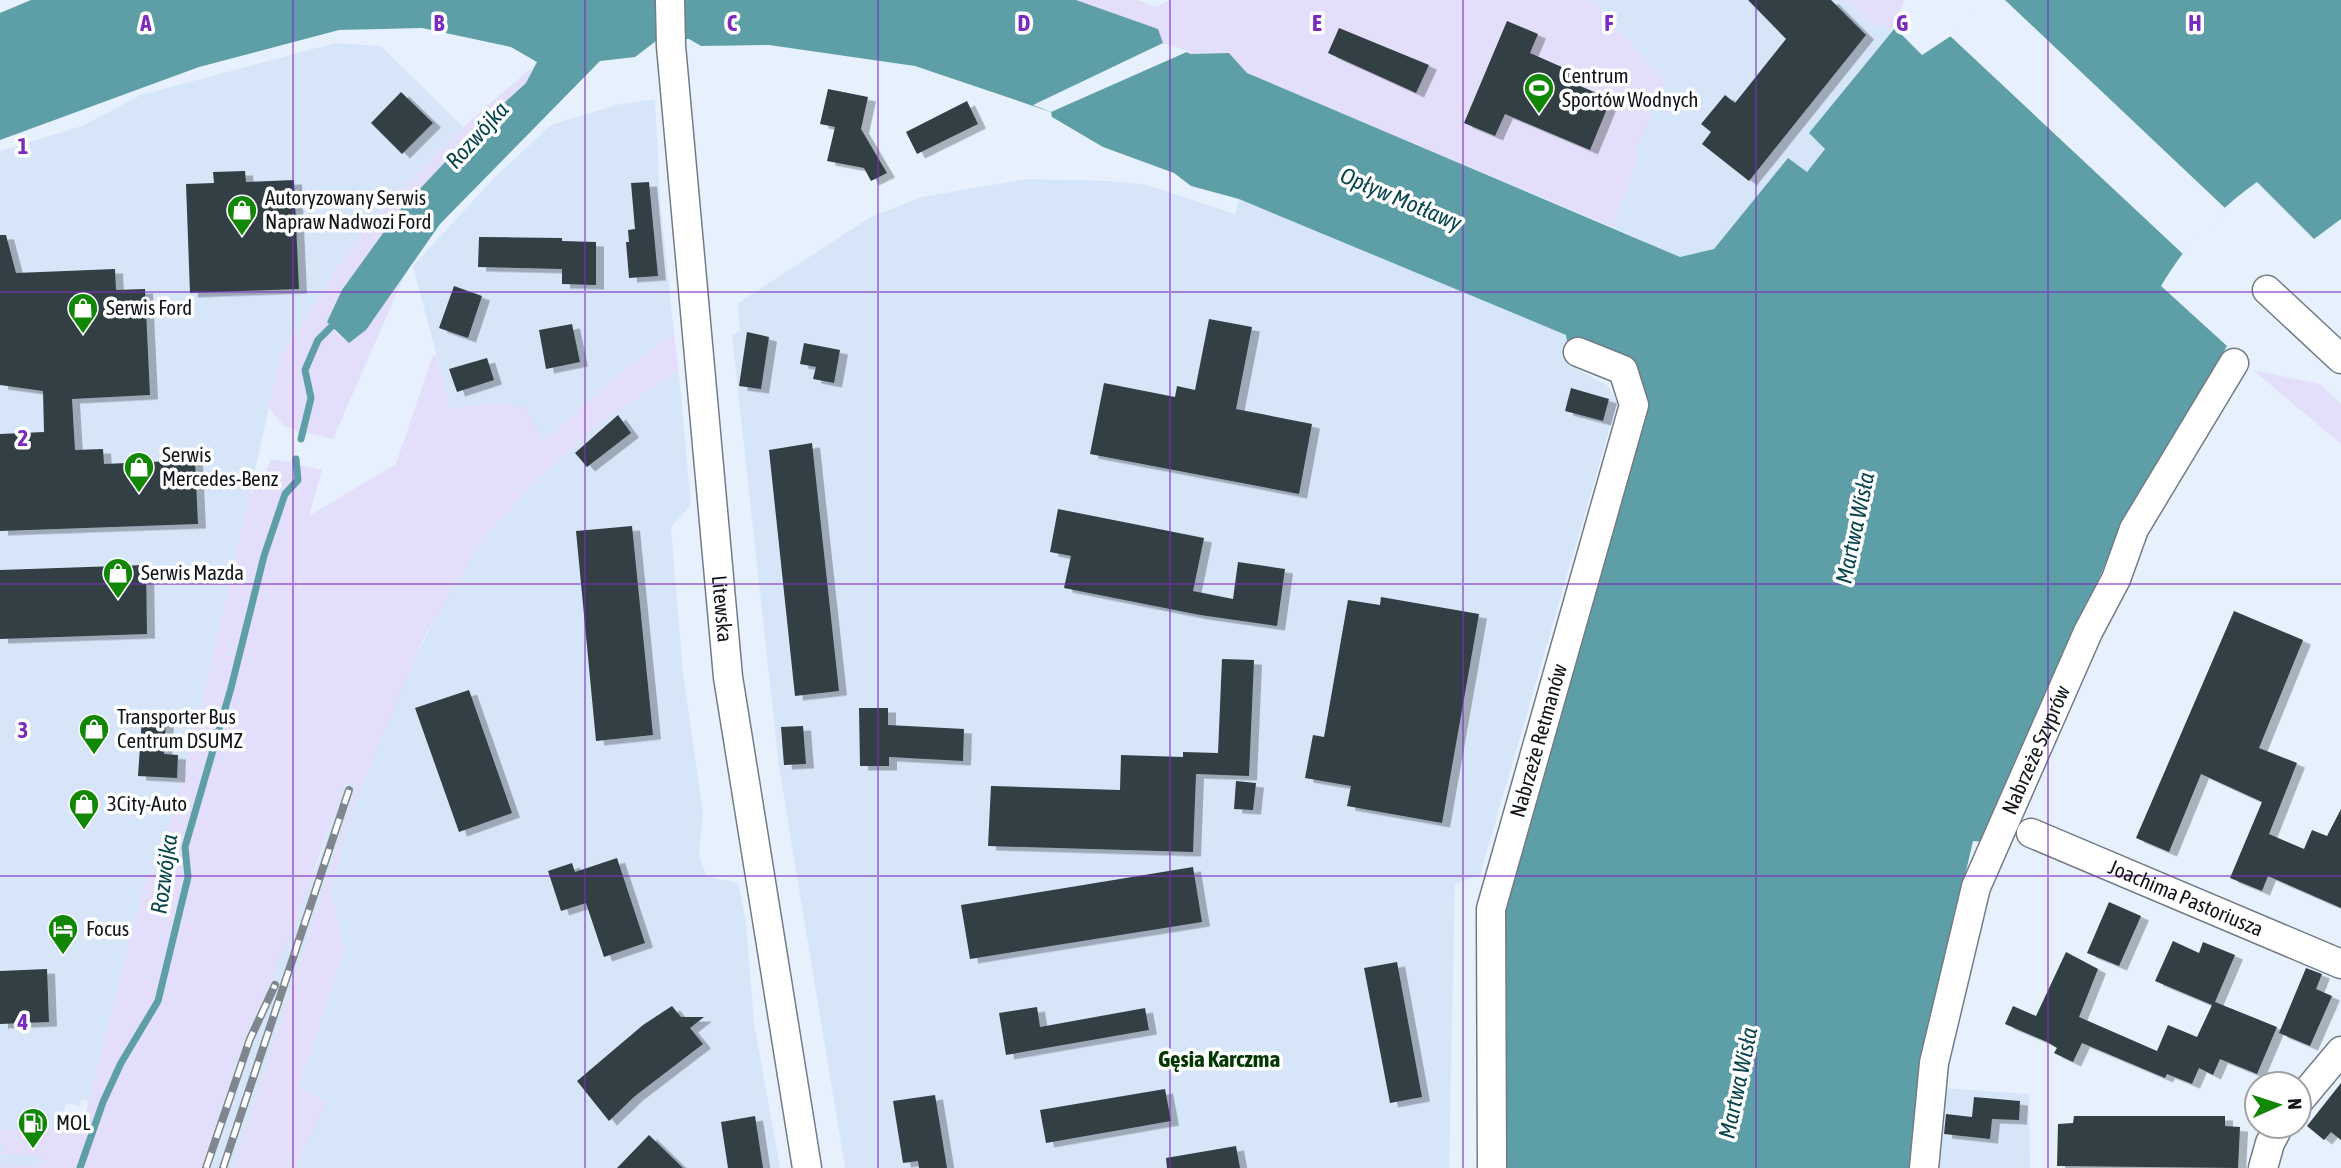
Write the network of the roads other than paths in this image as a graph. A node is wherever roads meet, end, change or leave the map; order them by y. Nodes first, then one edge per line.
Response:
1 (670, 0) edge
2 (2267, 290) dead end
3 (1578, 352) dead end
4 (2341, 359) edge
5 (2234, 363) dead end
6 (2031, 833) dead end
7 (2341, 964) edge
8 (2341, 1051) edge
9 (2313, 1084) edge
10 (2272, 1140) edge
11 (807, 1168) edge
12 (1492, 1168) edge
13 (1924, 1168) edge
14 (2263, 1168) edge

1 - 11 street, Litewska
2 - 4 street
3 - 12 street, Nabrzeże Retmanów
5 - 13 street, Nabrzeże Szyprów
6 - 7 street, Joachima Pastoriusza
8 - 9 street
10 - 14 street

